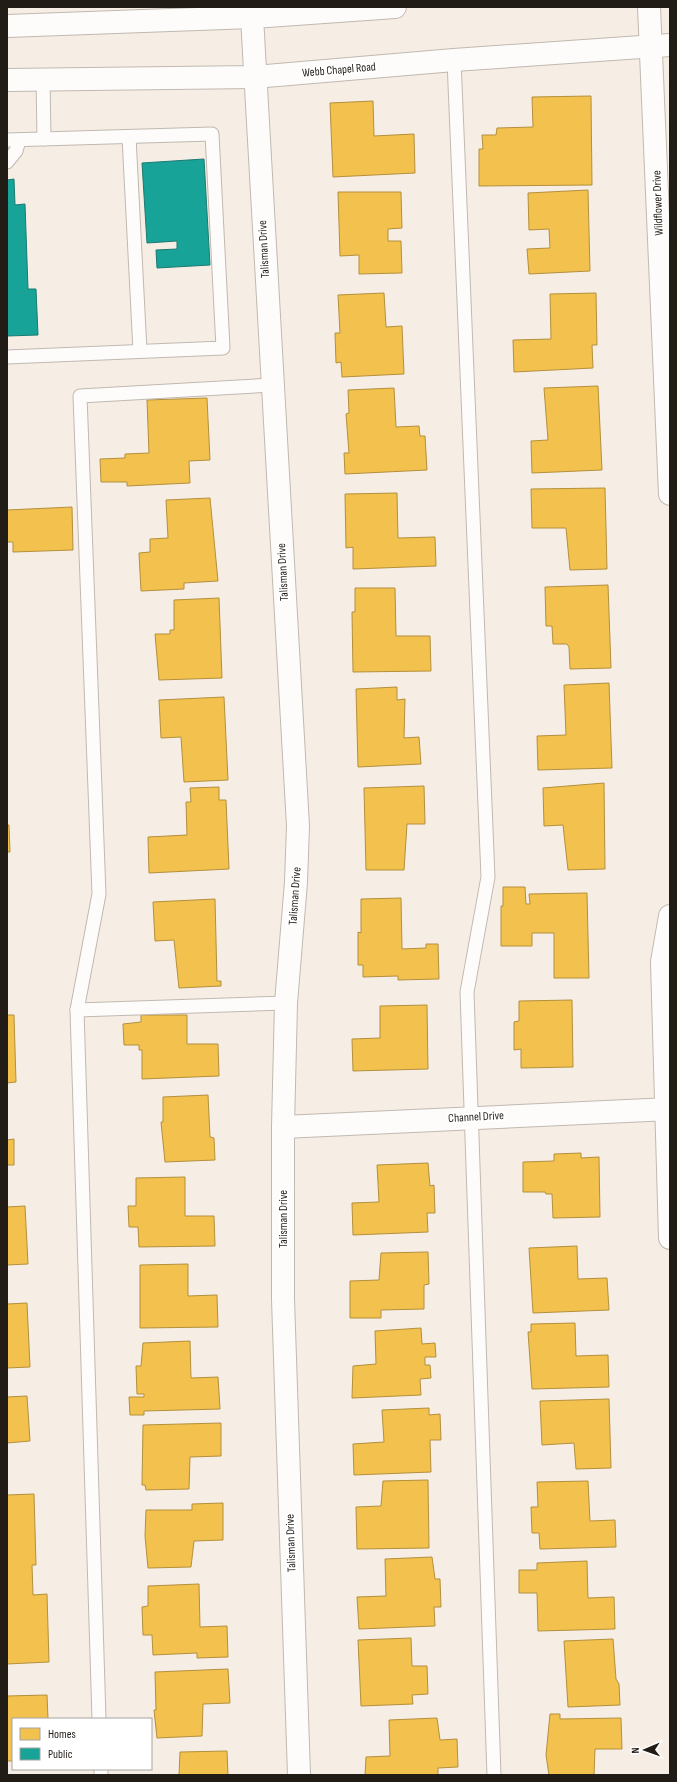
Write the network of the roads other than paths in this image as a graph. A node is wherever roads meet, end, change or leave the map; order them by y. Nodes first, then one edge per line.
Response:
1 (394, 7) edge
2 (649, 7) edge
3 (252, 17) junction
4 (7, 26) edge
5 (660, 46) edge
6 (454, 60) junction
7 (254, 77) junction
8 (43, 79) junction
9 (7, 80) edge
10 (130, 137) junction
11 (44, 139) junction
12 (13, 140) edge
13 (7, 162) edge
14 (140, 351) junction
15 (7, 357) edge
16 (272, 385) junction
17 (670, 494) edge
18 (670, 916) edge
19 (286, 1003) junction
20 (77, 1010) junction
21 (668, 1109) edge
22 (472, 1117) junction
23 (283, 1126) junction
24 (670, 1238) edge
25 (99, 1718) edge
26 (299, 1775) edge
27 (494, 1775) edge

1 - 3 street
2 - 5 street, Wildflower Drive
3 - 4 street
3 - 7 street, Talisman Drive
5 - 6 street, Webb Chapel Road
5 - 17 street, Wildflower Drive
6 - 7 street, Webb Chapel Road
6 - 22 lane
7 - 8 street, Webb Chapel Road
7 - 16 street, Talisman Drive
8 - 9 street, Webb Chapel Road
8 - 11 lane
10 - 11 lane
10 - 14 lane
10 - 14 lane
11 - 12 lane
12 - 13 lane
14 - 15 lane
16 - 19 street, Talisman Drive
16 - 20 lane
18 - 21 street
19 - 20 lane
19 - 23 street, Talisman Drive
20 - 25 lane
21 - 22 street, Channel Drive
21 - 24 street
22 - 23 street, Channel Drive
22 - 27 lane
23 - 26 street, Talisman Drive

